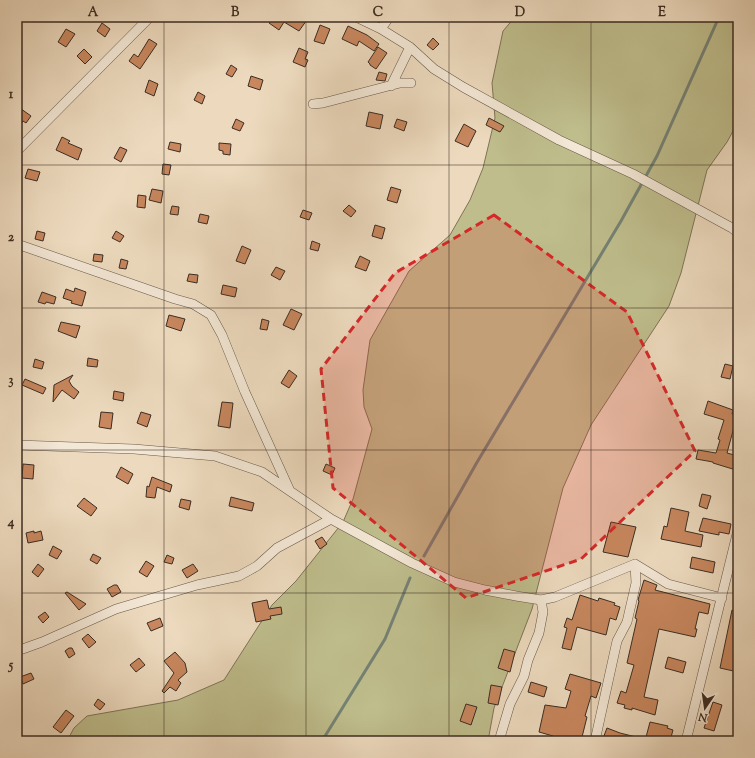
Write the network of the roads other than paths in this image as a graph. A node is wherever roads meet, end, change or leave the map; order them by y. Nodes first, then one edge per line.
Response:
1 (150, 17) edge
2 (356, 17) edge
3 (389, 17) edge
4 (381, 29) junction
5 (410, 48) junction
6 (411, 83) dead end
7 (391, 86) junction
8 (313, 104) dead end
9 (17, 151) edge
10 (738, 233) edge
11 (17, 244) edge
12 (17, 445) edge
13 (291, 492) junction
14 (331, 519) junction
15 (738, 530) edge
16 (636, 564) junction
17 (722, 598) junction
18 (541, 600) junction
19 (17, 651) edge
20 (499, 741) edge
21 (595, 741) edge
22 (686, 741) edge

1 - 9 street
2 - 4 street
3 - 4 street
4 - 5 street
5 - 7 street
5 - 10 street
6 - 7 street
7 - 8 street
11 - 13 street
12 - 13 street
13 - 14 street
14 - 18 street
14 - 19 street
15 - 17 street
16 - 17 street
16 - 18 street
16 - 21 street
17 - 22 street
18 - 20 street

